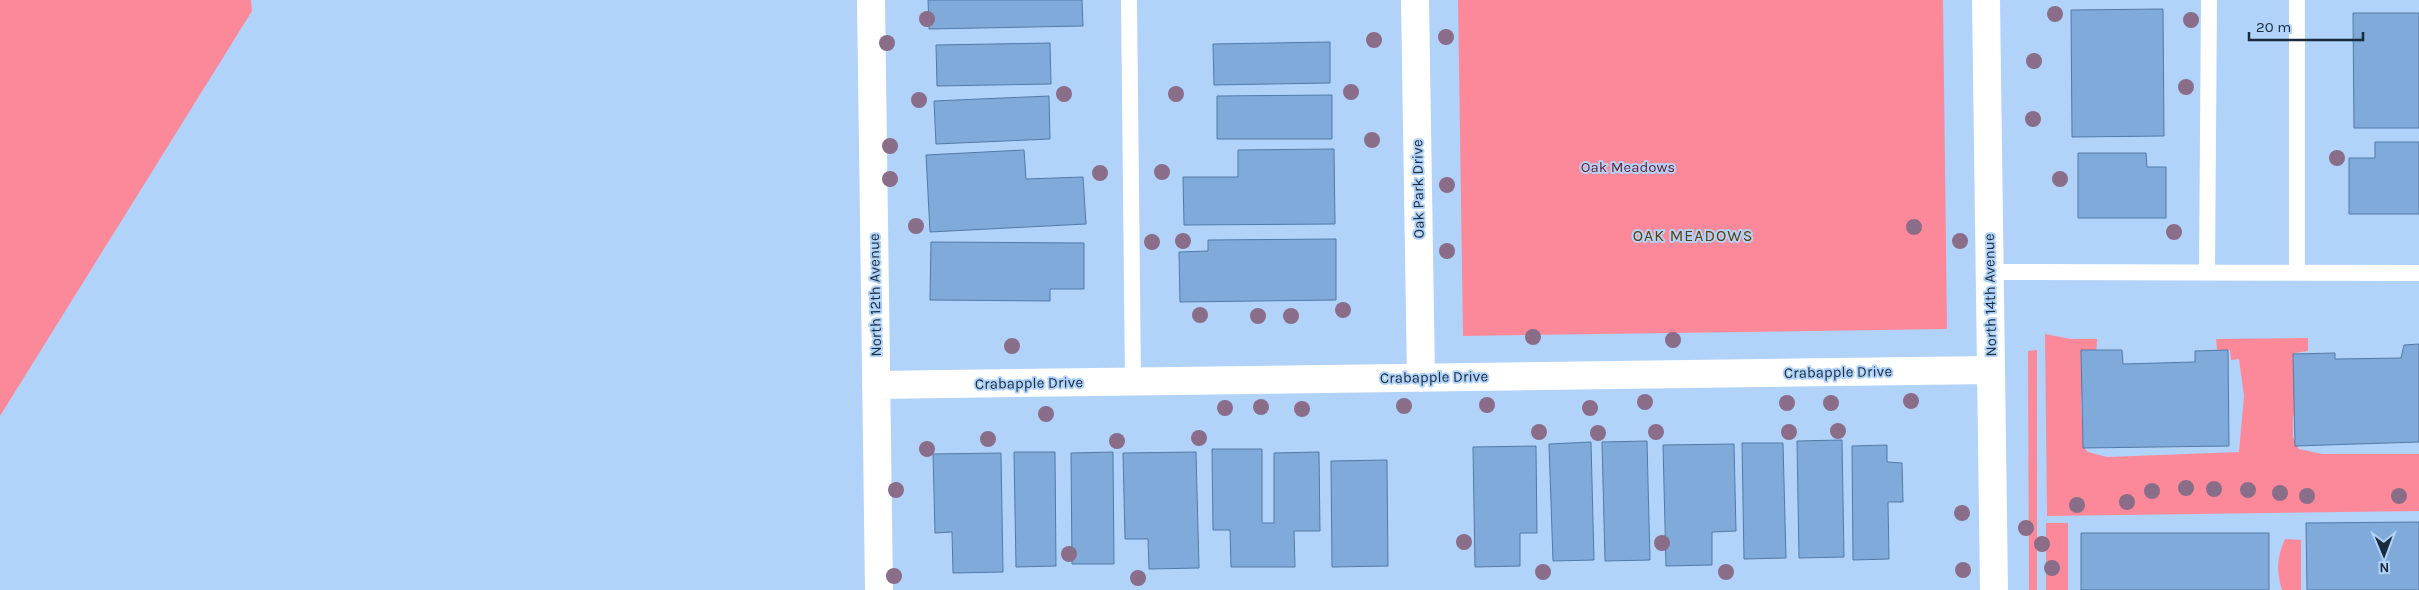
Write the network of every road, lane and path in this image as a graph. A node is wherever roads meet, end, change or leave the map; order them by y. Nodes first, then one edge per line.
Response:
1 (870, 0) edge
2 (1129, 0) edge
3 (1414, 0) edge
4 (1986, 0) edge
5 (2209, 0) edge
6 (2297, 0) edge
7 (1989, 272) junction
8 (2207, 272) junction
9 (2297, 272) junction
10 (2419, 272) edge
11 (1991, 370) junction
12 (1421, 378) junction
13 (1132, 381) junction
14 (876, 385) junction
15 (879, 590) edge
16 (1994, 590) edge

1 - 14 street, North 12th Avenue
2 - 13 lane
3 - 12 street, Oak Park Drive
4 - 7 street, North 14th Avenue
5 - 8 lane
6 - 9 lane
7 - 8 lane
7 - 11 street, North 14th Avenue
8 - 9 lane
9 - 10 lane
11 - 12 street, Crabapple Drive
11 - 16 street, North 14th Avenue
12 - 13 street, Crabapple Drive
13 - 14 street, Crabapple Drive
14 - 15 street, North 12th Avenue

